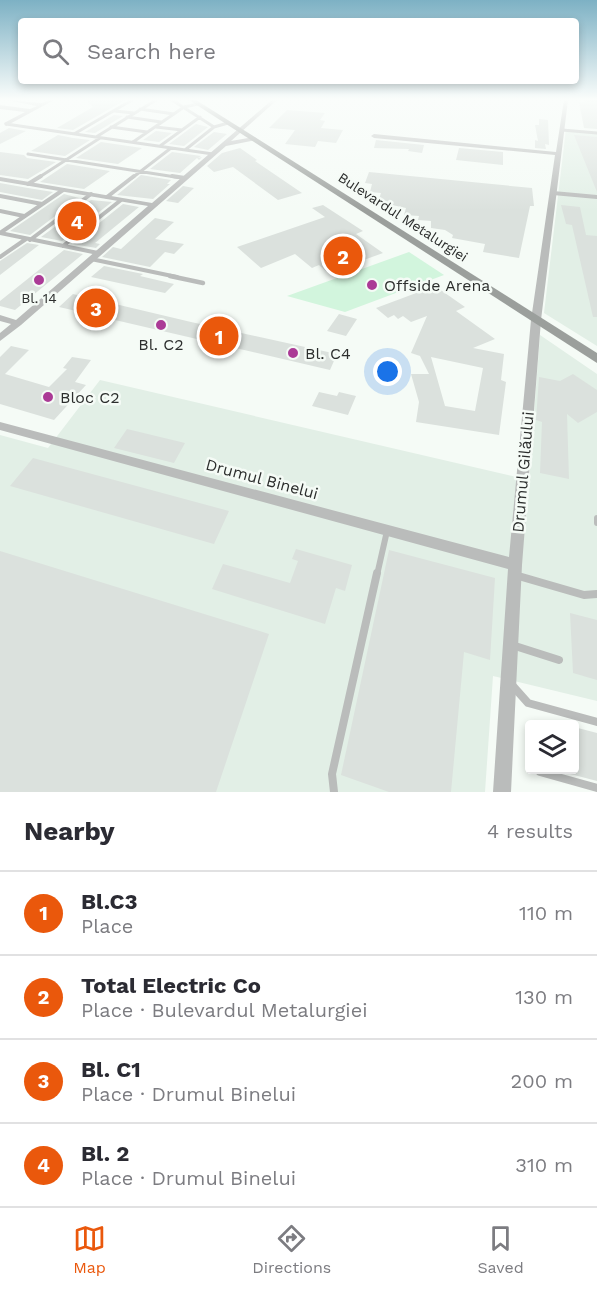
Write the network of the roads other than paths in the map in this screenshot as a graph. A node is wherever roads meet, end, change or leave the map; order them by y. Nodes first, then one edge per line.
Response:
1 (98, 137) joint
2 (140, 137) edge
3 (173, 137) edge
4 (201, 137) edge
5 (232, 137) edge
6 (249, 137) edge
7 (384, 137) edge
8 (561, 137) edge
9 (254, 140) junction
10 (133, 142) junction
11 (225, 144) junction
12 (160, 146) junction
13 (171, 148) junction
14 (185, 150) junction
15 (28, 154) dead end
16 (213, 154) junction
17 (559, 154) junction
18 (66, 159) junction
19 (141, 171) junction
20 (185, 178) junction
21 (2, 180) edge
22 (28, 184) junction
23 (63, 190) junction
24 (553, 193) junction
25 (91, 195) junction
26 (0, 196) edge
27 (107, 197) junction
28 (597, 197) edge
29 (121, 200) junction
30 (42, 204) junction
31 (154, 205) junction
32 (0, 212) edge
33 (24, 216) junction
34 (1, 235) edge
35 (28, 239) junction
36 (63, 246) junction
37 (95, 256) junction
38 (0, 257) edge
39 (202, 283) dead end
40 (0, 318) edge
41 (536, 320) junction
42 (18, 323) junction
43 (0, 338) edge
44 (597, 359) edge
45 (0, 426) edge
46 (597, 518) edge
47 (597, 522) edge
48 (387, 531) junction
49 (515, 570) junction
50 (597, 594) edge
51 (511, 645) junction
52 (560, 660) dead end
53 (508, 682) junction
54 (597, 722) edge
55 (547, 774) edge
56 (597, 788) edge
57 (334, 792) edge
58 (502, 792) edge

1 - 10 lane
1 - 18 lane
2 - 10 lane
3 - 12 lane
4 - 14 lane
5 - 11 street
6 - 9 main road, Bulevardul Metalurgiei
7 - 17 street
8 - 17 street, Drumul Gilăului
9 - 11 street
9 - 41 main road, Bulevardul Metalurgiei
10 - 12 lane
11 - 16 street
12 - 13 lane
13 - 14 lane
13 - 19 lane
14 - 16 lane
15 - 18 lane
16 - 20 street
17 - 24 street, Drumul Gilăului
18 - 19 lane
18 - 22 lane
19 - 20 lane
19 - 27 lane
20 - 31 street
21 - 22 street
22 - 23 street
23 - 25 street
23 - 30 lane
24 - 28 lane
24 - 41 street, Drumul Gilăului
25 - 27 street
25 - 35 lane
26 - 30 lane
27 - 29 street
29 - 31 street
29 - 36 lane
30 - 33 lane
31 - 37 street
32 - 33 lane
33 - 34 lane
34 - 35 lane
35 - 36 lane
35 - 38 lane
36 - 37 lane
37 - 39 lane
37 - 42 street
40 - 42 street
41 - 44 main road, Bulevardul Metalurgiei
41 - 49 street, Drumul Gilăului
42 - 43 street
45 - 48 street, Drumul Binelui
46 - 47 lane
48 - 49 street, Drumul Binelui
48 - 57 lane
49 - 50 lane
49 - 51 street, Drumul Gilăului
51 - 52 lane
51 - 53 street, Drumul Gilăului
53 - 54 lane
53 - 58 street, Drumul Gilăului
55 - 56 lane

